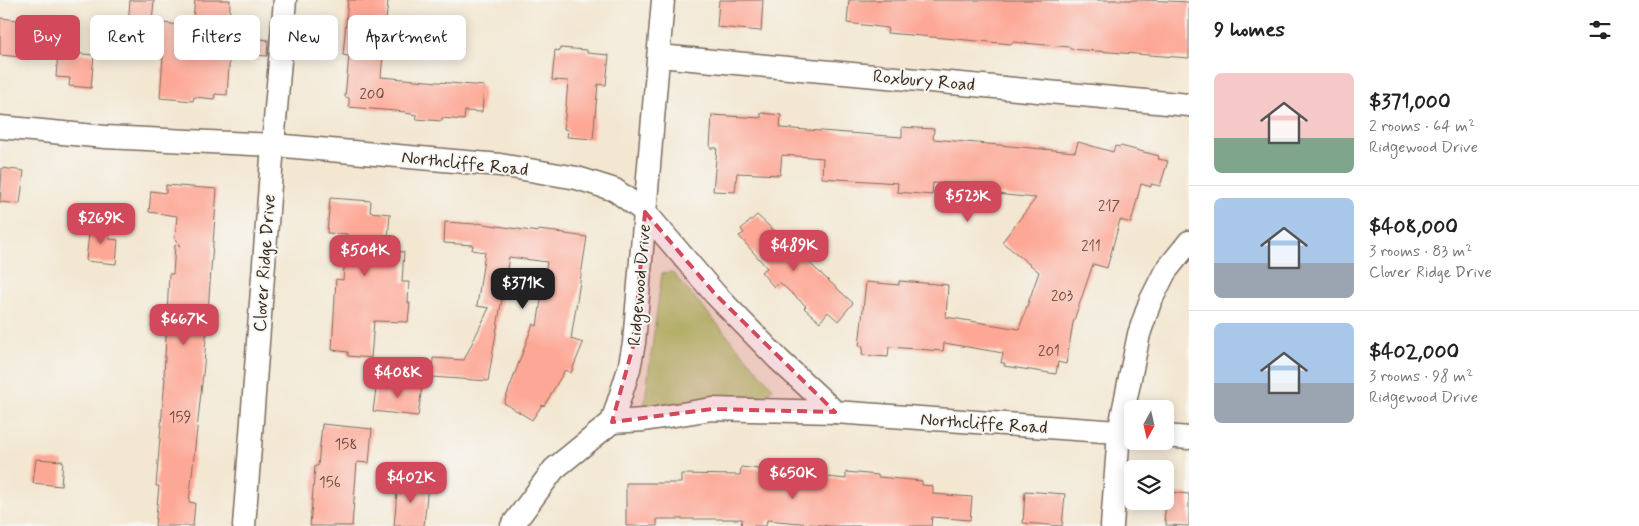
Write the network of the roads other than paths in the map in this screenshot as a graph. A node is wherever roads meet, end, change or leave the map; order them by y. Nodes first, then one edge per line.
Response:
1 (285, 0) edge
2 (663, 0) edge
3 (659, 56) junction
4 (1189, 105) edge
5 (0, 127) edge
6 (272, 146) junction
7 (646, 212) junction
8 (1189, 242) edge
9 (1130, 400) edge
10 (835, 412) junction
11 (612, 422) junction
12 (1124, 433) edge
13 (1174, 437) edge
14 (1189, 438) edge
15 (1124, 446) edge
16 (244, 526) edge
17 (512, 526) edge
18 (1112, 526) edge

1 - 6 street, Clover Ridge Drive
2 - 3 street, Ridgewood Drive
3 - 4 street, Roxbury Road
3 - 7 street, Ridgewood Drive
5 - 6 street, Northcliffe Road
6 - 7 street, Northcliffe Road
6 - 16 street, Clover Ridge Drive
7 - 10 street, Northcliffe Road
7 - 11 street, Ridgewood Drive
8 - 9 street
10 - 11 street, Northcliffe Road
10 - 12 street, Northcliffe Road
11 - 17 street
13 - 14 street
15 - 18 street

